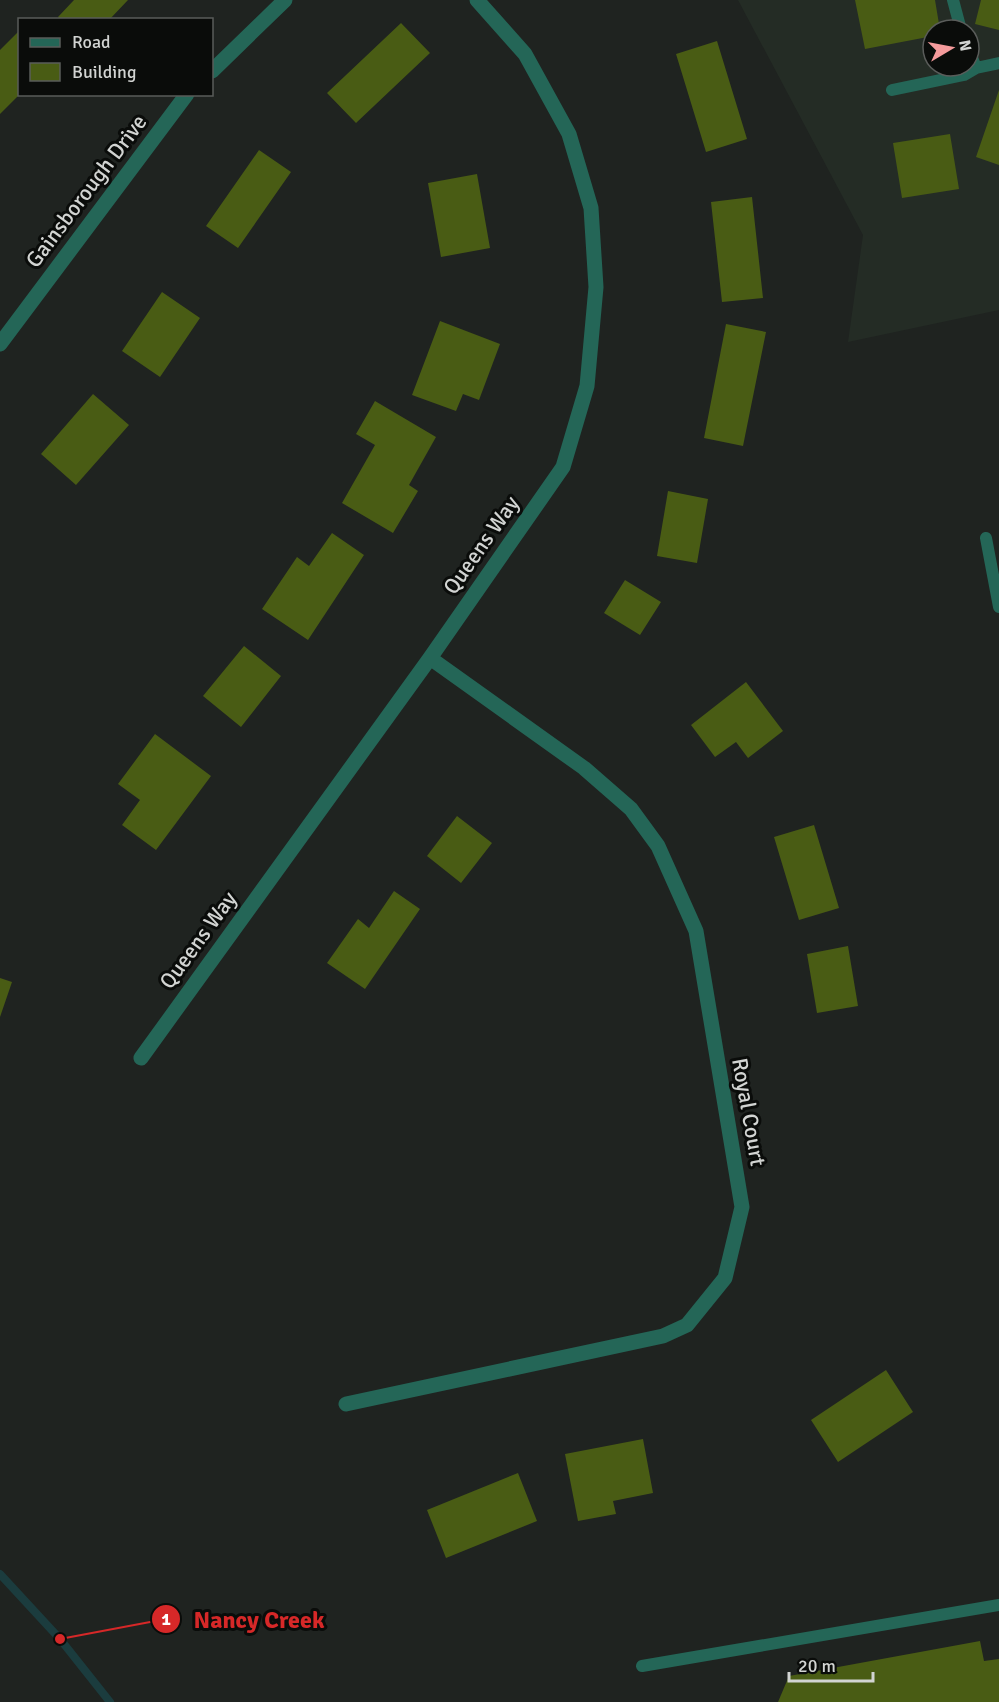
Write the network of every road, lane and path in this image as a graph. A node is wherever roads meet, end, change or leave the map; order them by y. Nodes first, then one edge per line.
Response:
1 (285, 0) edge
2 (477, 0) edge
3 (953, 0) edge
4 (958, 18) edge
5 (999, 63) edge
6 (981, 67) edge
7 (213, 70) edge
8 (950, 78) edge
9 (892, 90) dead end
10 (186, 96) edge
11 (0, 344) edge
12 (986, 538) dead end
13 (999, 607) edge
14 (430, 658) junction
15 (141, 1058) dead end
16 (346, 1404) dead end
17 (999, 1605) edge
18 (642, 1666) dead end

1 - 7 street
2 - 14 street, Queens Way
3 - 4 lane
5 - 6 lane
8 - 9 lane
10 - 11 street, Gainsborough Drive
12 - 13 lane
14 - 15 street, Queens Way
14 - 16 street, Royal Court
17 - 18 lane

